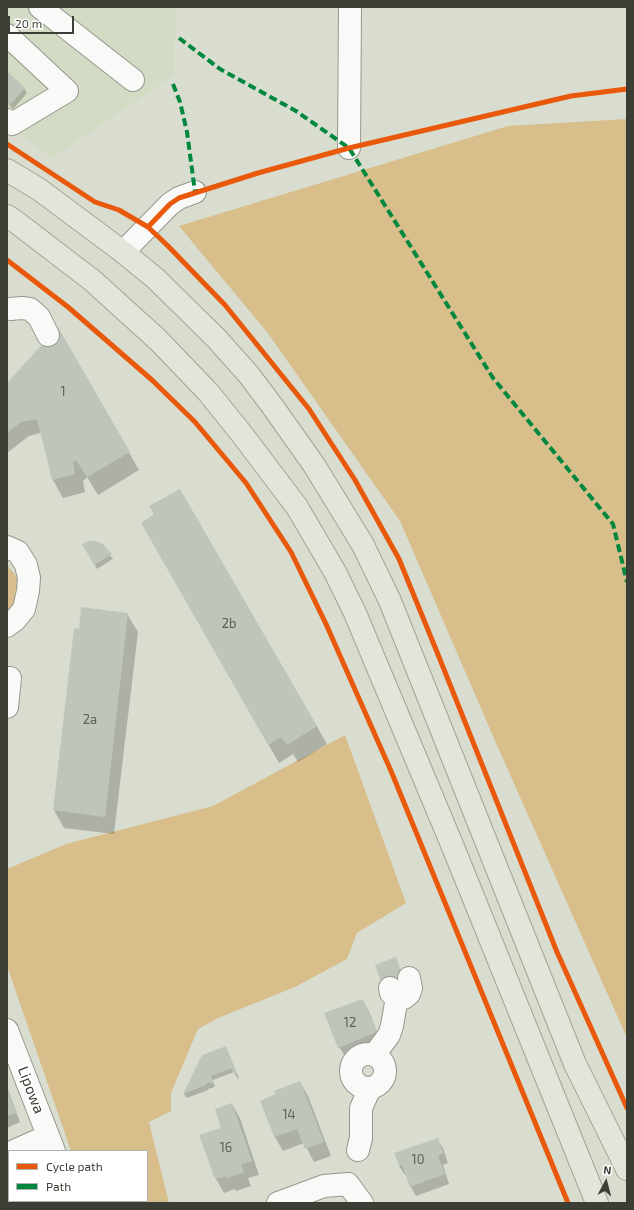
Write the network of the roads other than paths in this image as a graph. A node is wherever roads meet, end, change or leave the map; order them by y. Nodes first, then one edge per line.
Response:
1 (40, 7) edge
2 (350, 7) edge
3 (7, 35) edge
4 (133, 80) dead end
5 (7, 120) edge
6 (349, 148) dead end
7 (7, 170) edge
8 (195, 192) dead end
9 (7, 216) edge
10 (123, 252) junction
11 (8, 307) edge
12 (48, 335) dead end
13 (7, 547) edge
14 (7, 626) edge
15 (7, 678) edge
16 (7, 707) edge
17 (398, 987) dead end
18 (7, 1030) edge
19 (51, 1144) edge
20 (19, 1150) edge
21 (358, 1150) dead end
22 (627, 1168) edge
23 (278, 1203) edge
24 (362, 1203) edge
25 (597, 1203) edge

1 - 4 street
2 - 6 street
3 - 5 street
7 - 10 main road
8 - 10 street
9 - 25 main road
10 - 22 main road
11 - 12 street
13 - 14 street
15 - 16 street
17 - 21 street
18 - 19 street, Lipowa
19 - 20 street
23 - 24 street

